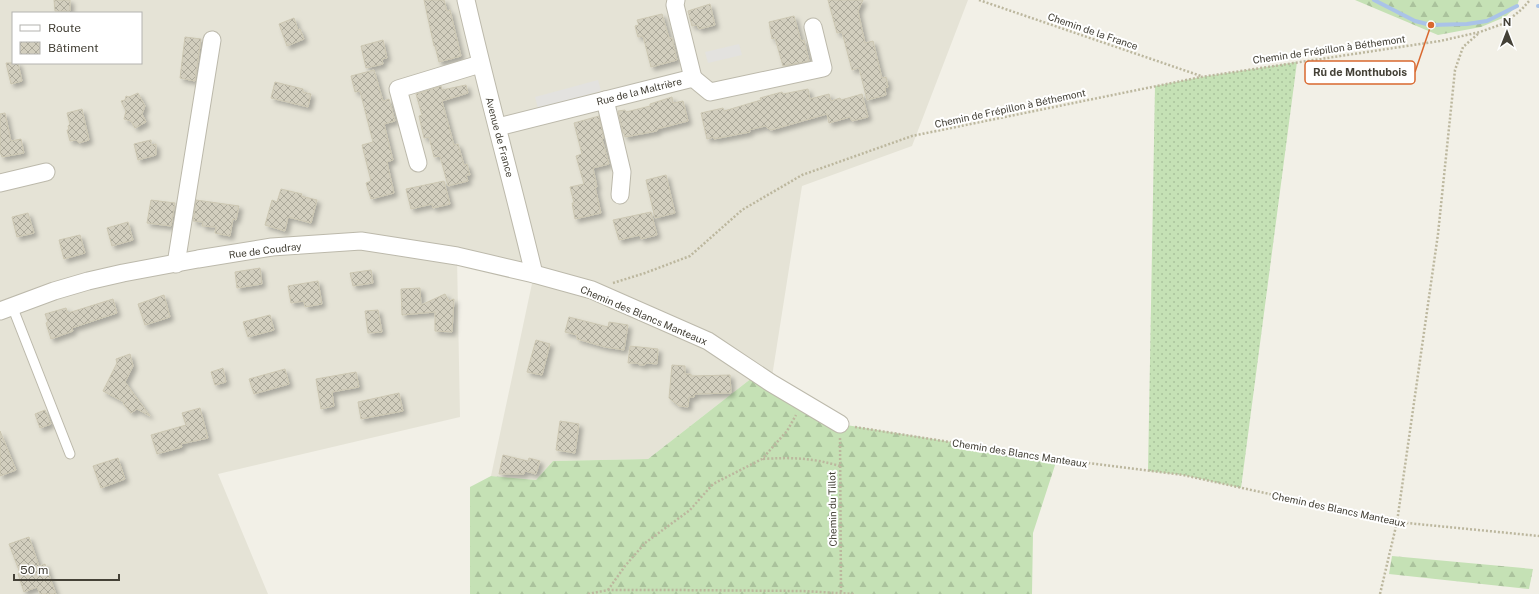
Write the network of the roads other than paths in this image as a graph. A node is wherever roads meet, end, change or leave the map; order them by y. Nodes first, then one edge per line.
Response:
1 (466, 0) edge
2 (676, 0) edge
3 (813, 27) dead end
4 (212, 40) dead end
5 (480, 64) junction
6 (693, 78) junction
7 (605, 100) junction
8 (498, 127) junction
9 (418, 163) dead end
10 (46, 172) dead end
11 (0, 183) edge
12 (620, 195) dead end
13 (176, 264) junction
14 (534, 274) junction
15 (6, 308) edge
16 (840, 424) road end
17 (70, 454) dead end

1 - 5 street, Avenue de France
2 - 6 street
3 - 6 street, Rue de la Maltrière
4 - 13 street
5 - 8 street, Avenue de France
5 - 9 street
6 - 7 street, Rue de la Maltrière
7 - 8 street, Rue de la Maltrière
7 - 12 street
8 - 14 street, Avenue de France
10 - 11 street
13 - 14 street, Rue de Coudray
13 - 15 street, Rue de Coudray
14 - 16 street, Chemin des Blancs Manteaux
15 - 17 lane

